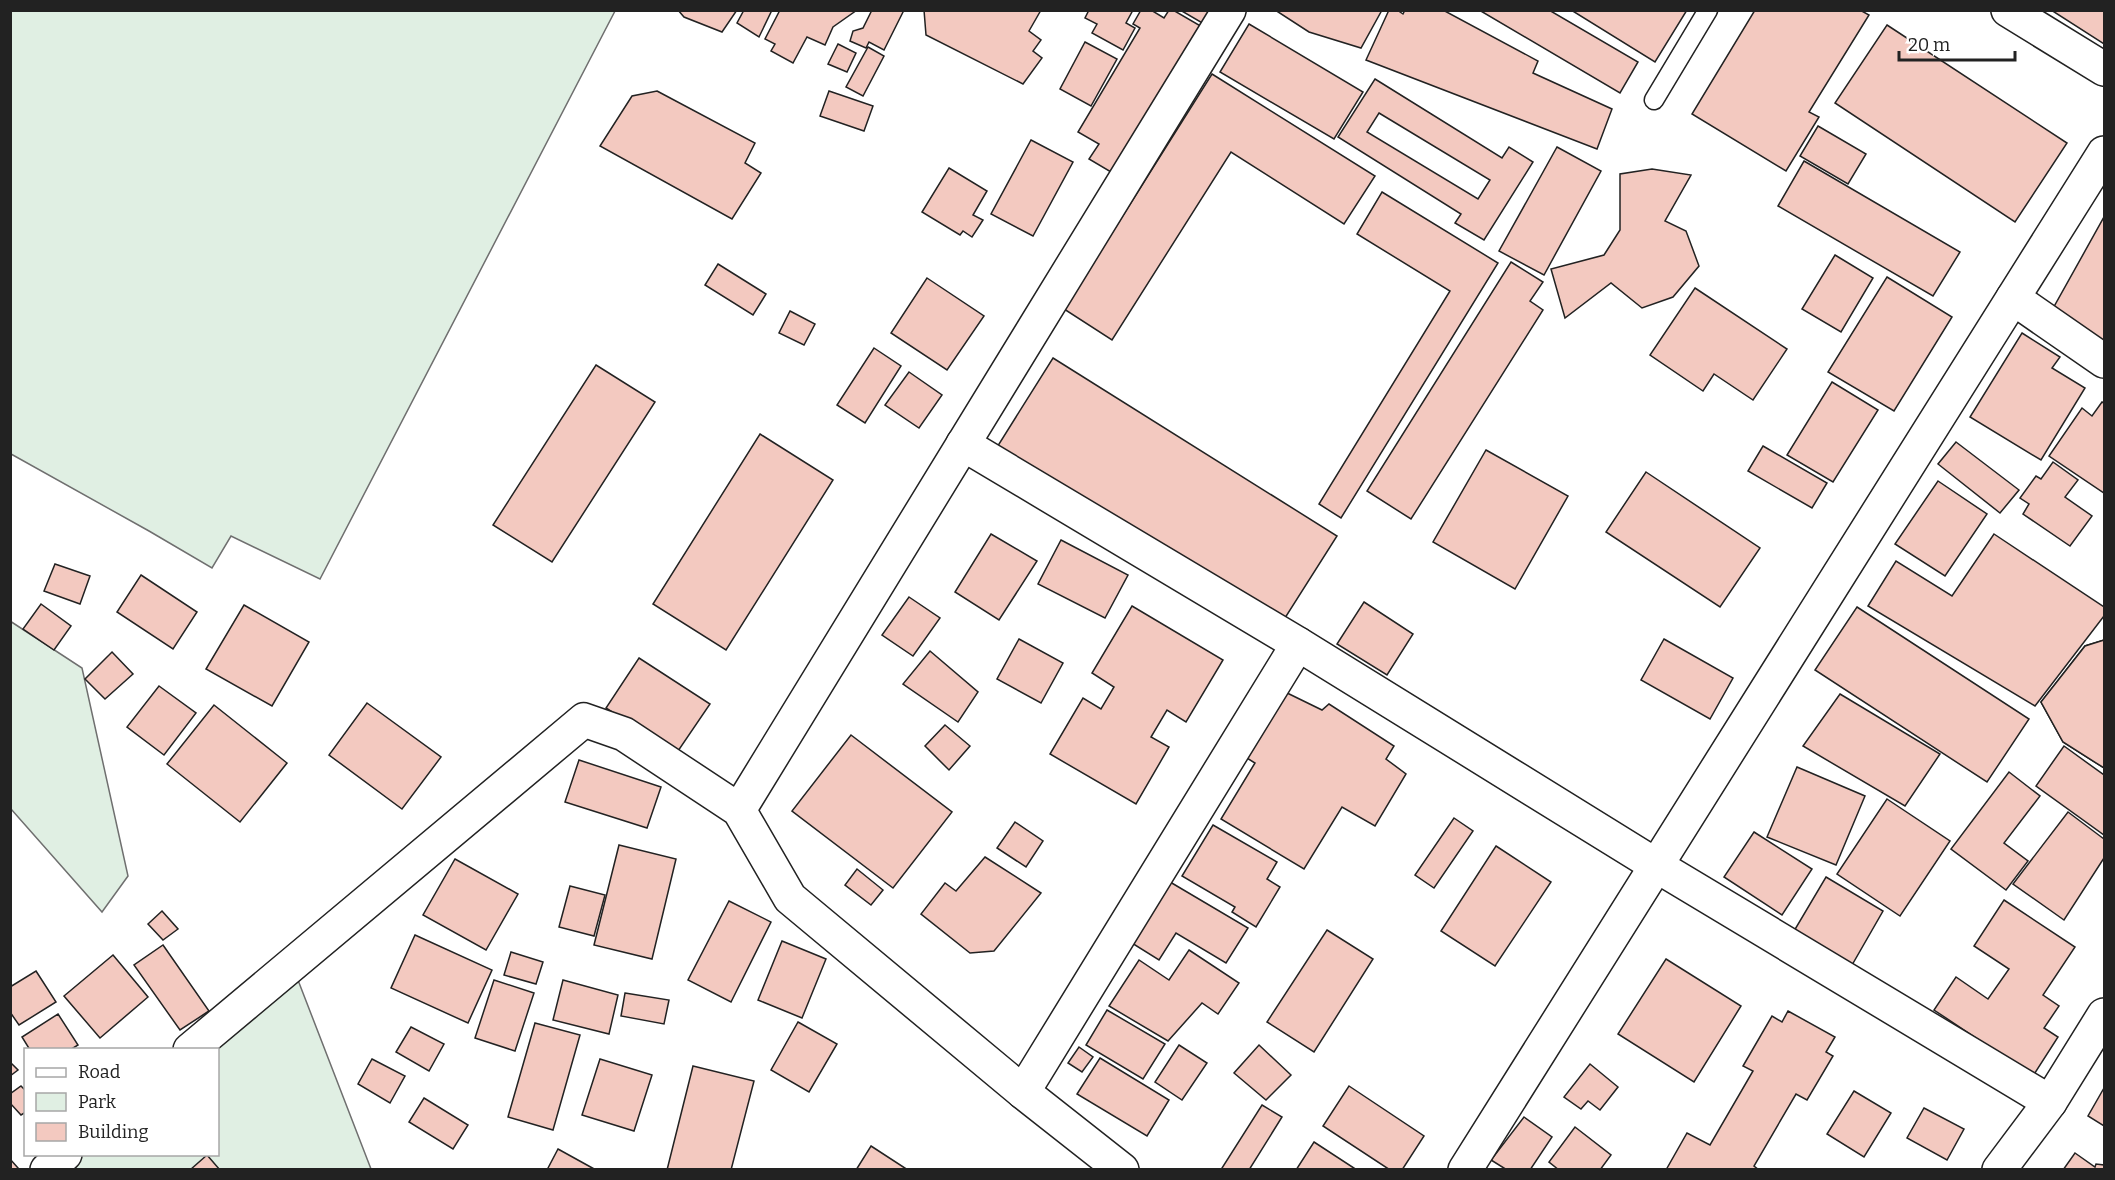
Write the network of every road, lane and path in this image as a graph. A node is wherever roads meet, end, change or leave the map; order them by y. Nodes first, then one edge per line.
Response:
1 (1229, 10) edge
2 (1708, 10) edge
3 (2008, 10) edge
4 (2104, 69) edge
5 (1654, 100) dead end
6 (2104, 153) edge
7 (2013, 298) junction
8 (2104, 361) edge
9 (963, 444) junction
10 (1298, 644) junction
11 (739, 810) junction
12 (1657, 866) junction
13 (2104, 1015) edge
14 (192, 1048) edge
15 (1023, 1092) junction
16 (2050, 1102) junction
17 (64, 1156) edge
18 (47, 1170) edge
19 (1122, 1170) edge
20 (1465, 1170) edge
21 (1999, 1170) edge

1 - 9 street
2 - 5 lane
3 - 4 street
6 - 7 street
7 - 8 street
7 - 12 street
9 - 10 street
9 - 11 street
10 - 12 street
10 - 15 street
11 - 14 street
11 - 15 street
12 - 16 street
12 - 20 street
13 - 16 street
15 - 19 street
16 - 21 street
17 - 18 street

